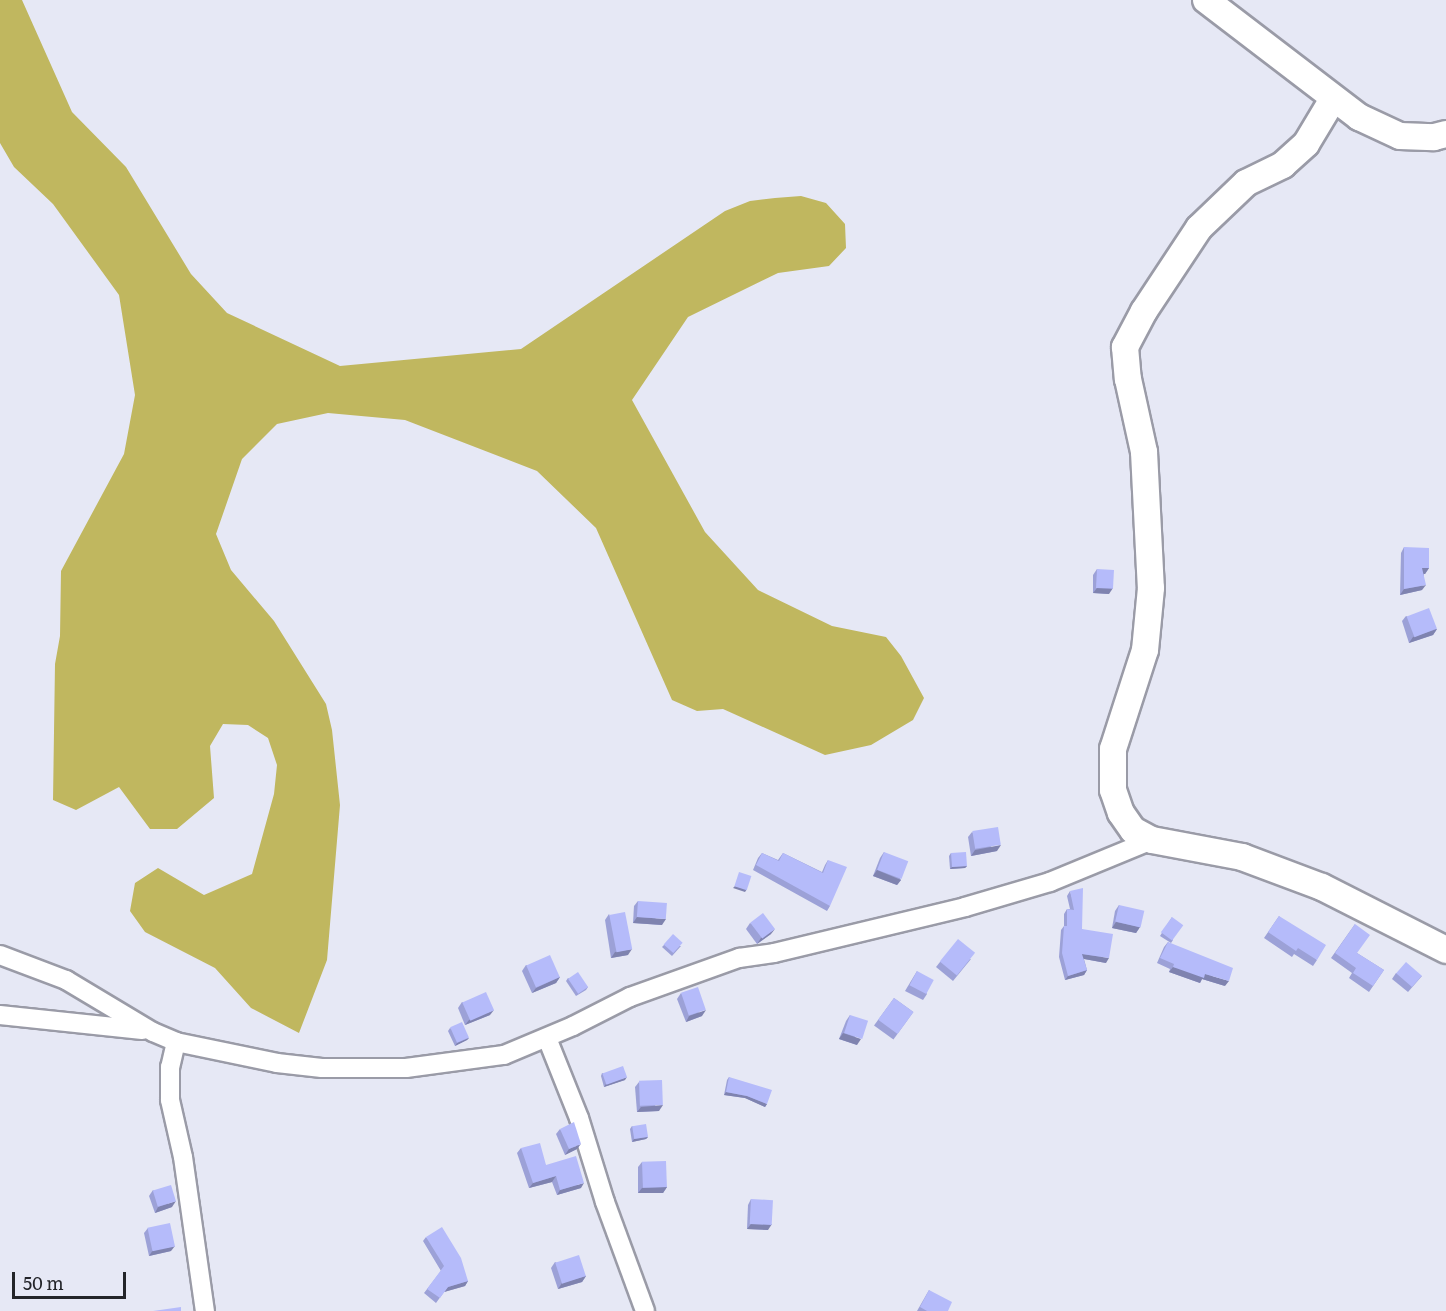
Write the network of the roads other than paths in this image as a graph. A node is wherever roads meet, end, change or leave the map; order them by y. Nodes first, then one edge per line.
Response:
1 (1206, 0) edge
2 (1333, 99) junction
3 (1446, 134) edge
4 (1152, 840) junction
5 (1446, 950) edge
6 (0, 955) edge
7 (0, 1015) edge
8 (153, 1032) junction
9 (547, 1038) junction
10 (176, 1042) junction
11 (205, 1311) edge
12 (645, 1311) edge

1 - 2 street
2 - 3 street
2 - 4 street
4 - 5 street
4 - 9 street
6 - 8 street
7 - 8 street
8 - 10 street
9 - 10 street
9 - 12 street
10 - 11 street

